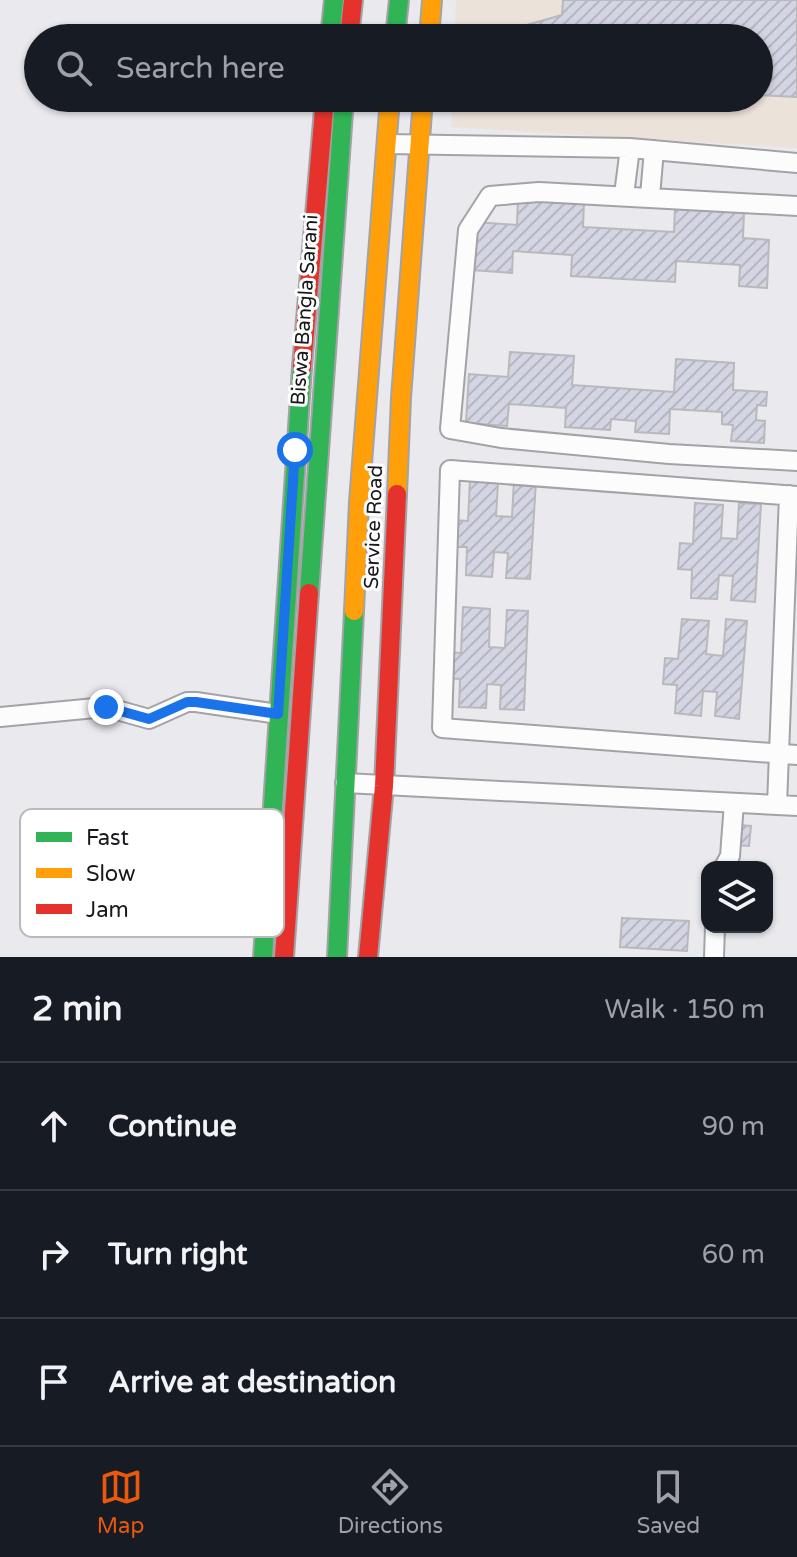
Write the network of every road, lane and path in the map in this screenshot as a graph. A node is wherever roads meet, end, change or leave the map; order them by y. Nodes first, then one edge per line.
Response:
1 (334, 0) edge
2 (353, 0) edge
3 (399, 0) edge
4 (432, 0) edge
5 (331, 24) edge
6 (350, 24) edge
7 (396, 24) edge
8 (430, 24) edge
9 (324, 112) edge
10 (343, 112) edge
11 (389, 112) edge
12 (422, 112) edge
13 (387, 144) junction
14 (419, 146) junction
15 (630, 148) junction
16 (654, 150) junction
17 (797, 163) edge
18 (624, 195) junction
19 (650, 196) junction
20 (797, 206) edge
21 (797, 461) edge
22 (793, 496) edge
23 (278, 714) junction
24 (0, 717) edge
25 (777, 754) junction
26 (797, 755) edge
27 (345, 783) junction
28 (384, 786) junction
29 (734, 803) junction
30 (777, 805) junction
31 (797, 806) edge
32 (272, 809) edge
33 (727, 861) edge
34 (715, 933) edge
35 (264, 937) edge
36 (263, 957) edge
37 (284, 957) edge
38 (337, 957) edge
39 (368, 957) edge
40 (714, 957) edge

1 - 5 street
2 - 6 street
3 - 7 street
4 - 8 street
9 - 23 street
10 - 37 street, Biswa Bangla Sarani
11 - 13 street
12 - 14 street, Service Road
13 - 14 street
13 - 27 street
14 - 15 street
14 - 28 street, Service Road
15 - 16 street
15 - 18 street
16 - 17 street
16 - 19 street
18 - 19 street
18 - 21 street
19 - 20 street
22 - 25 street
22 - 25 street
23 - 24 street
23 - 32 street
25 - 26 street
25 - 30 street
27 - 28 street
27 - 38 street
28 - 29 street
28 - 39 street, Service Road
29 - 30 street
29 - 33 street
30 - 31 street
34 - 40 street
35 - 36 street

